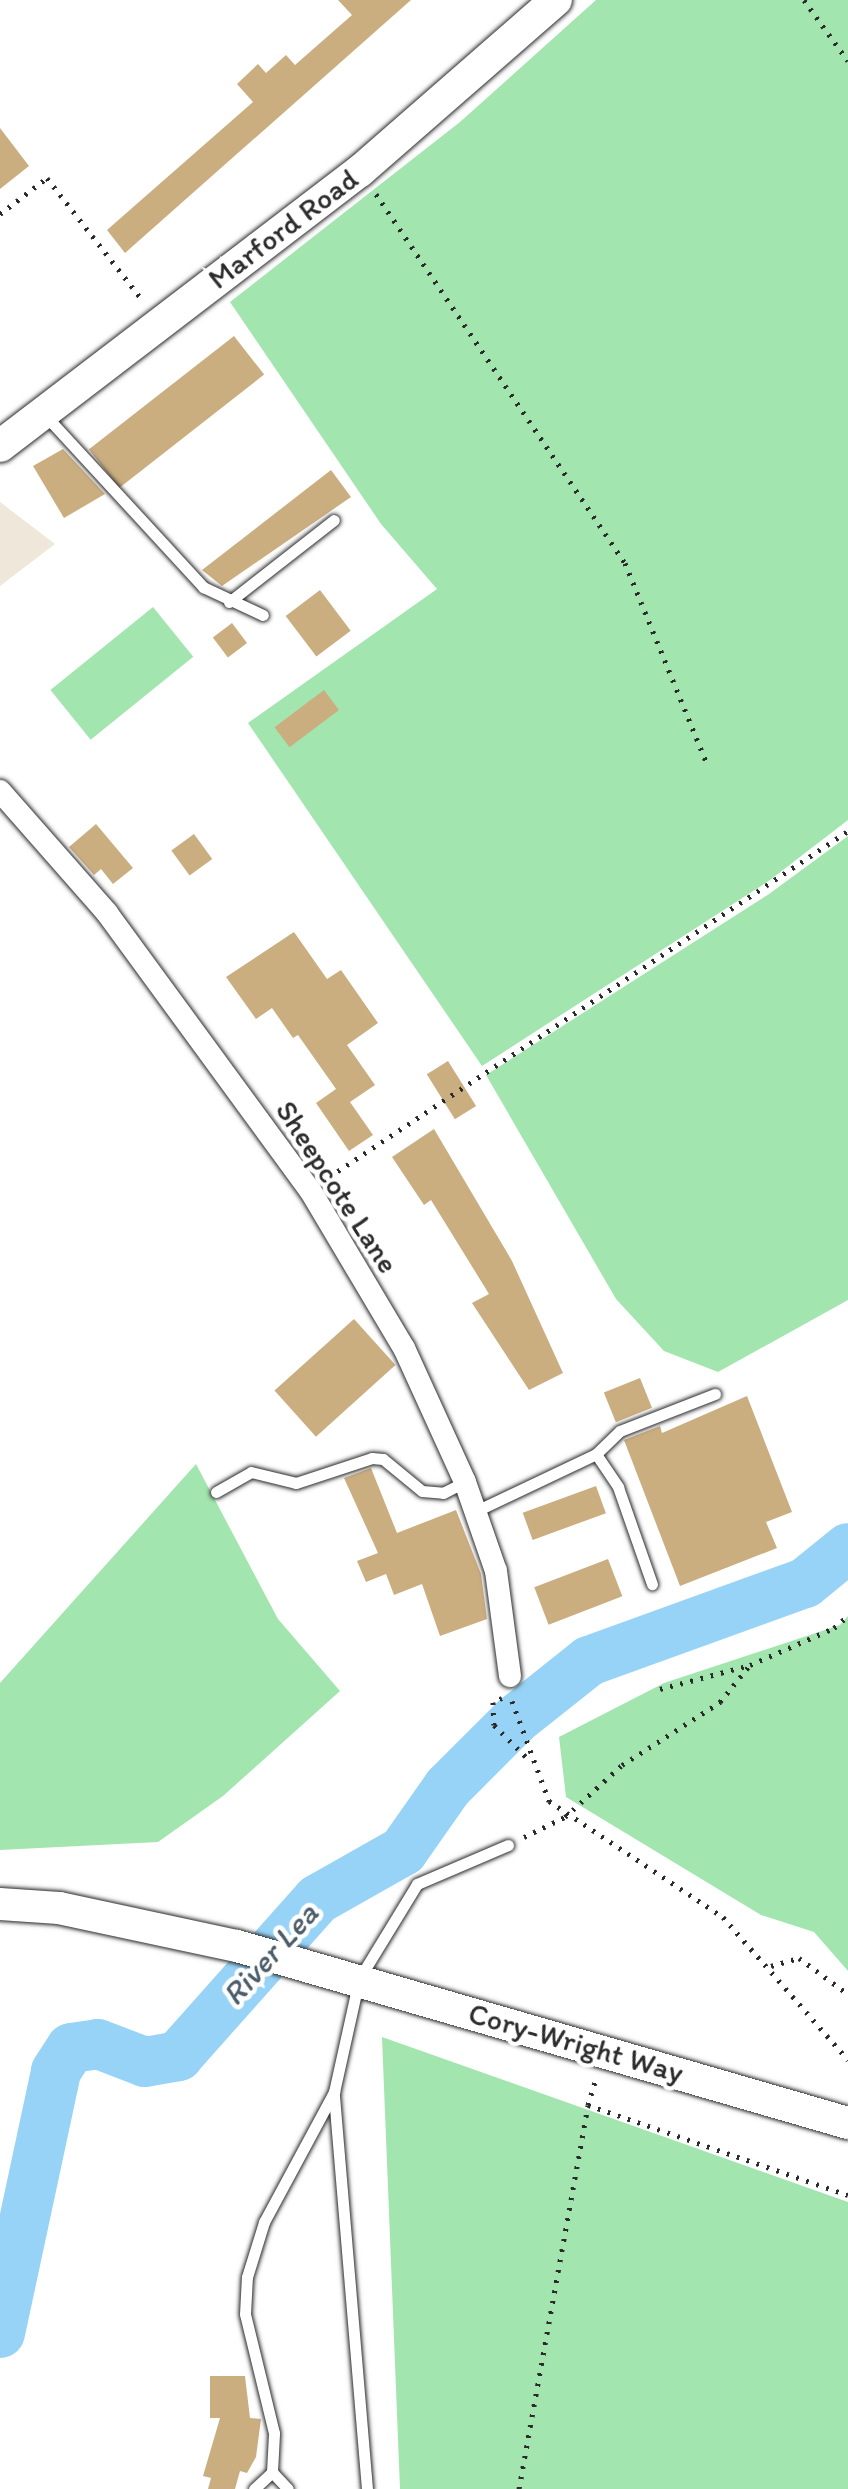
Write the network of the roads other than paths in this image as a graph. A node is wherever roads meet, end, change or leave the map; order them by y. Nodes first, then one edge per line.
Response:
1 (556, 0) edge
2 (43, 412) junction
3 (0, 446) edge
4 (334, 520) dead end
5 (229, 602) junction
6 (263, 615) dead end
7 (0, 790) edge
8 (715, 1394) dead end
9 (596, 1454) junction
10 (465, 1482) junction
11 (216, 1492) dead end
12 (476, 1512) junction
13 (652, 1584) dead end
14 (510, 1676) dead end
15 (508, 1845) road end
16 (0, 1904) edge
17 (359, 1980) junction
18 (334, 2092) junction
19 (848, 2122) edge
20 (272, 2472) junction
21 (254, 2489) edge
22 (288, 2489) edge
23 (368, 2489) edge

1 - 2 main road, Marford Road
2 - 3 main road, Marford Road
2 - 5 lane
4 - 5 lane
5 - 6 lane
7 - 10 street, Sheepcote Lane
8 - 9 lane
9 - 12 lane
9 - 13 lane
10 - 11 lane
10 - 12 street, Sheepcote Lane
12 - 14 street, Sheepcote Lane
15 - 17 lane
16 - 17 main road, Cory-Wright Way
17 - 18 lane
17 - 19 main road, Cory-Wright Way
18 - 20 lane
18 - 23 lane
20 - 21 lane
20 - 22 lane

